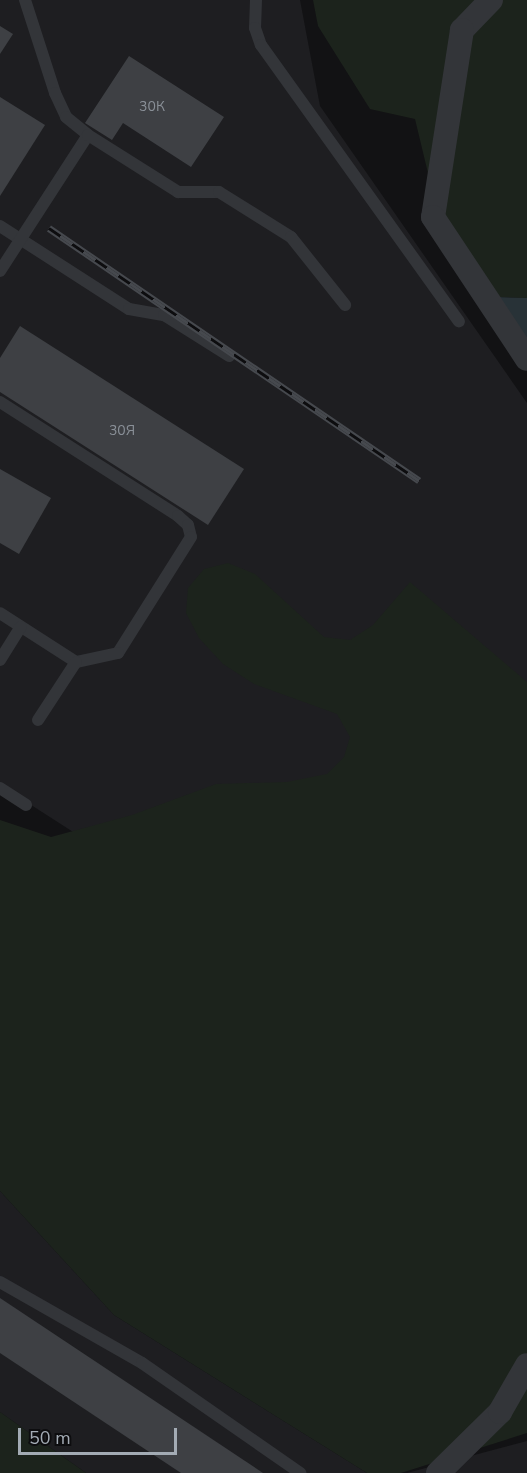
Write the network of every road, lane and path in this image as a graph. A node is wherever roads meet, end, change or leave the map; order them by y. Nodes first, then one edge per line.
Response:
1 (25, 0) edge
2 (256, 0) edge
3 (491, 0) edge
4 (88, 135) junction
5 (0, 226) edge
6 (20, 239) junction
7 (0, 271) edge
8 (345, 304) dead end
9 (459, 322) dead end
10 (229, 356) dead end
11 (527, 359) edge
12 (0, 402) edge
13 (0, 613) edge
14 (21, 627) junction
15 (0, 660) edge
16 (76, 662) junction
17 (38, 720) dead end
18 (0, 788) edge
19 (26, 805) dead end
20 (0, 1282) edge
21 (527, 1365) edge
22 (300, 1473) edge
23 (438, 1473) edge

1 - 4 lane
2 - 9 lane
3 - 11 street
4 - 6 lane
4 - 8 lane
5 - 6 lane
6 - 7 lane
6 - 10 lane
12 - 16 lane
13 - 14 lane
14 - 15 lane
14 - 16 lane
16 - 17 lane
18 - 19 lane
20 - 22 lane
21 - 23 street

